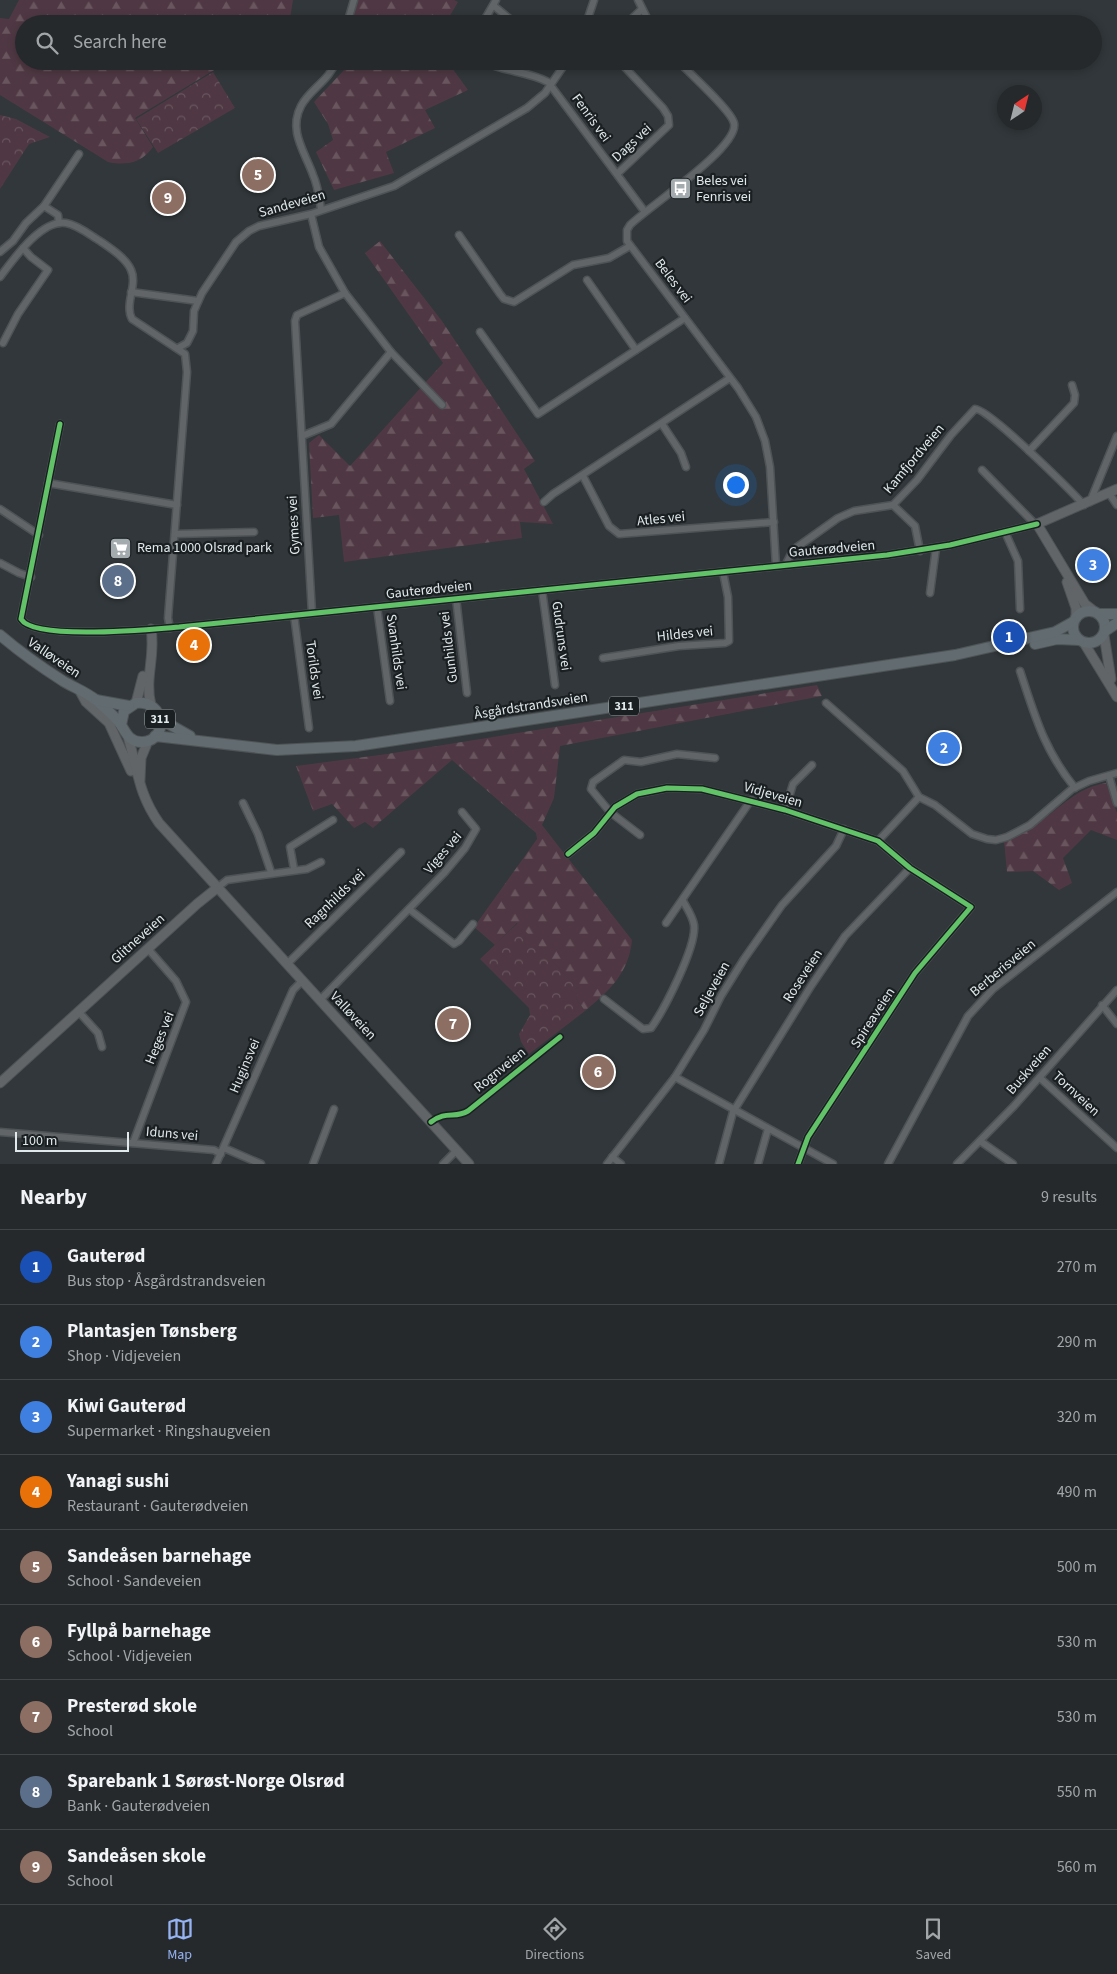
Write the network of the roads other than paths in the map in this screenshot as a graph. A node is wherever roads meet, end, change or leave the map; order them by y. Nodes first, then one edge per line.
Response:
1 (354, 0) edge
2 (594, 0) edge
3 (638, 0) edge
4 (495, 3) edge
5 (641, 10) junction
6 (349, 15) edge
7 (488, 15) edge
8 (507, 15) edge
9 (589, 15) edge
10 (636, 15) edge
11 (644, 15) edge
12 (332, 70) edge
13 (517, 70) edge
14 (561, 70) edge
15 (628, 70) edge
16 (687, 70) edge
17 (551, 86) junction
18 (79, 154) dead end
19 (617, 174) junction
20 (44, 206) junction
21 (322, 209) junction
22 (644, 212) junction
23 (311, 214) junction
24 (59, 223) junction
25 (459, 236) dead end
26 (630, 246) junction
27 (23, 248) junction
28 (0, 252) edge
29 (0, 277) edge
30 (587, 280) dead end
31 (131, 292) junction
32 (345, 293) junction
33 (198, 301) junction
34 (685, 318) junction
35 (480, 332) dead end
36 (3, 343) dead end
37 (178, 348) junction
38 (636, 350) junction
39 (391, 352) junction
40 (730, 378) junction
41 (1072, 385) dead end
42 (442, 405) dead end
43 (60, 424) dead end
44 (662, 424) junction
45 (302, 436) junction
46 (1117, 436) edge
47 (1028, 451) junction
48 (686, 467) dead end
49 (982, 470) dead end
50 (583, 476) junction
51 (48, 483) junction
52 (1113, 491) edge
53 (544, 502) dead end
54 (1087, 504) junction
55 (177, 505) junction
56 (893, 505) junction
57 (1117, 505) edge
58 (0, 509) edge
59 (774, 522) junction
60 (1036, 524) junction
61 (254, 532) dead end
62 (1005, 532) junction
63 (175, 534) junction
64 (39, 535) junction
65 (936, 548) junction
66 (920, 551) junction
67 (0, 563) edge
68 (786, 564) junction
69 (1061, 565) junction
70 (776, 566) junction
71 (723, 572) junction
72 (31, 576) junction
73 (542, 590) junction
74 (930, 593) dead end
75 (456, 598) junction
76 (376, 607) junction
77 (1020, 609) dead end
78 (1097, 612) junction
79 (312, 613) junction
80 (1117, 614) edge
81 (294, 615) junction
82 (1074, 620) junction
83 (1117, 623) edge
84 (170, 628) junction
85 (151, 629) junction
86 (1105, 633) junction
87 (0, 635) edge
88 (1082, 642) junction
89 (979, 651) junction
90 (603, 658) dead end
91 (1020, 671) dead end
92 (555, 685) dead end
93 (80, 691) junction
94 (467, 693) dead end
95 (1116, 695) edge
96 (95, 700) junction
97 (390, 701) dead end
98 (826, 703) dead end
99 (132, 704) junction
100 (152, 705) junction
101 (160, 719) junction
102 (121, 725) junction
103 (309, 728) dead end
104 (128, 737) junction
105 (151, 738) junction
106 (205, 741) junction
107 (715, 758) dead end
108 (812, 766) dead end
109 (1117, 773) edge
110 (1109, 776) junction
111 (140, 785) junction
112 (1075, 788) junction
113 (143, 795) junction
114 (919, 797) junction
115 (751, 800) junction
116 (243, 803) dead end
117 (1117, 804) edge
118 (785, 810) junction
119 (462, 812) dead end
120 (610, 812) junction
121 (333, 820) dead end
122 (844, 829) junction
123 (640, 835) dead end
124 (878, 841) junction
125 (401, 852) dead end
126 (568, 854) dead end
127 (321, 862) dead end
128 (910, 868) junction
129 (294, 869) junction
130 (271, 872) junction
131 (217, 888) junction
132 (1117, 892) edge
133 (683, 901) junction
134 (971, 907) joint
135 (409, 908) junction
136 (666, 923) dead end
137 (473, 924) dead end
138 (148, 950) junction
139 (286, 964) junction
140 (302, 981) junction
141 (1117, 990) edge
142 (604, 999) dead end
143 (320, 1000) junction
144 (1102, 1005) junction
145 (78, 1012) junction
146 (1117, 1024) edge
147 (102, 1047) dead end
148 (674, 1076) junction
149 (1040, 1078) junction
150 (0, 1083) edge
151 (334, 1109) dead end
152 (735, 1110) junction
153 (768, 1129) junction
154 (0, 1132) edge
155 (980, 1141) junction
156 (133, 1143) junction
157 (802, 1147) junction
158 (1117, 1148) edge
159 (457, 1150) junction
160 (222, 1151) junction
161 (612, 1157) junction
162 (216, 1164) edge
163 (261, 1164) edge
164 (313, 1164) edge
165 (444, 1164) edge
166 (469, 1164) edge
167 (606, 1164) edge
168 (621, 1164) edge
169 (719, 1164) edge
170 (758, 1164) edge
171 (798, 1164) edge
172 (833, 1164) edge
173 (888, 1164) edge
174 (957, 1164) edge
175 (1012, 1164) edge

1 - 6 street
2 - 9 street
3 - 5 street
4 - 7 street
4 - 8 street
5 - 10 street
5 - 11 street
12 - 21 street
13 - 17 street, Fenris vei
14 - 17 street, Sandeveien
15 - 19 street, Dags vei
16 - 22 street
17 - 19 street, Fenris vei
17 - 21 street, Sandeveien
18 - 20 street
19 - 22 street, Fenris vei
20 - 24 street
20 - 28 street
21 - 23 street, Sandeveien
22 - 26 street
23 - 32 street
23 - 33 street, Sandeveien
24 - 27 street
24 - 31 street
25 - 26 street
26 - 34 street, Beles vei
27 - 29 street
27 - 36 street
30 - 38 street
31 - 33 street
31 - 37 street
32 - 39 street
32 - 45 street, Gymes vei
33 - 37 street, Sandeveien
34 - 38 street
34 - 40 street, Beles vei
35 - 38 street
37 - 55 street
39 - 42 street
39 - 45 street
40 - 44 street
40 - 59 street, Beles vei
41 - 47 street
43 - 51 street, Gauterødveien
44 - 48 street
44 - 50 street
45 - 79 street, Gymes vei
46 - 54 street
47 - 54 street, Kamfjordveien
47 - 56 street, Kamfjordveien
49 - 60 street
50 - 53 street
50 - 59 street, Atles vei
51 - 55 street
51 - 64 street, Gauterødveien
52 - 54 main road, Gauterødveien
52 - 57 street, Gauterødveien
54 - 60 main road, Gauterødveien
55 - 63 street
56 - 66 street
56 - 68 street, Kamfjordveien
58 - 64 street
59 - 70 street, Beles vei
60 - 62 street, Gauterødveien
60 - 69 main road
61 - 63 street
62 - 65 street, Gauterødveien
62 - 77 street
63 - 84 street
64 - 72 street, Gauterødveien
65 - 66 street, Gauterødveien
65 - 74 street
66 - 68 street, Gauterødveien
67 - 72 street
68 - 70 street, Gauterødveien
69 - 78 main road
69 - 82 main road
70 - 71 street, Gauterødveien
71 - 73 street, Gauterødveien
71 - 90 street, Hildes vei
72 - 85 street, Gauterødveien
73 - 75 street, Gauterødveien
73 - 92 street, Gudruns vei
75 - 76 street, Gauterødveien
75 - 94 street, Gunhilds vei
76 - 79 street, Gauterødveien
76 - 97 street, Svanhilds vei
78 - 80 main road, Åsgårdstrandsveien / 311
78 - 82 main road, Åsgårdstrandsveien / 311
78 - 86 main road
79 - 81 street, Gauterødveien
81 - 84 street, Gauterødveien
81 - 103 street, Torilds vei
82 - 88 main road
82 - 89 main road, Åsgårdstrandsveien / 311
83 - 86 main road, Åsgårdstrandsveien / 311
84 - 85 street, Gauterødveien
85 - 99 main road
85 - 100 main road
86 - 88 main road, Åsgårdstrandsveien / 311
86 - 95 main road
87 - 93 main road, Valløveien / 311
88 - 89 main road, Åsgårdstrandsveien / 311
88 - 95 main road
89 - 106 main road, Åsgårdstrandsveien / 311
91 - 112 street
93 - 96 main road, Valløveien / 311
93 - 113 main road
96 - 99 main road, Valløveien / 311
96 - 102 main road, Valløveien / 311
98 - 114 street
99 - 100 main road, 311
99 - 102 main road, 311
100 - 101 main road, 311
101 - 105 main road, 311
101 - 106 main road, Åsgårdstrandsveien / 311
102 - 104 main road, 311
104 - 105 main road, 311
104 - 111 main road, Valløveien
105 - 106 main road, Åsgårdstrandsveien / 311
105 - 111 main road, Valløveien
107 - 120 street
108 - 118 street, Vidjeveien
109 - 110 street
110 - 112 street
110 - 117 street
111 - 113 main road, Valløveien
112 - 114 street
113 - 131 main road, Valløveien
114 - 124 street
115 - 118 street, Vidjeveien
115 - 120 street, Vidjeveien
115 - 133 street, Vidjeveien
116 - 130 street
118 - 122 street, Vidjeveien
119 - 135 street, Viges vei
120 - 123 street
120 - 126 street, Vidjeveien
121 - 129 street
122 - 124 street, Vidjeveien
122 - 148 street, Seljeveien
124 - 128 street, Vidjeveien
125 - 139 street, Ragnhilds vei
127 - 129 street
128 - 134 street, Vidjeveien
128 - 152 street, Roseveien
129 - 130 street
130 - 131 street
131 - 138 main road, Glitneveien
131 - 139 main road, Valløveien
132 - 173 street, Berberisveien
133 - 136 street, Vidjeveien
133 - 142 street
134 - 157 street, Spireaveien
135 - 137 street
135 - 143 street, Viges vei
138 - 145 main road, Glitneveien
138 - 156 street, Heges vei
139 - 140 main road, Valløveien
140 - 143 main road, Valløveien
140 - 160 street, Huginsvei
141 - 144 street, Buskveien
143 - 159 main road, Valløveien
144 - 146 street
144 - 149 street, Buskveien
145 - 147 street
145 - 150 main road, Glitneveien
148 - 152 street
148 - 161 street, Seljeveien
149 - 155 street, Buskveien
149 - 158 street, Tornveien
151 - 164 street
152 - 153 street
152 - 169 street, Roseveien
153 - 157 street
153 - 170 street
154 - 156 street, Iduns vei
155 - 174 street, Buskveien
155 - 175 street
156 - 160 street, Iduns vei
157 - 171 street, Spireaveien
157 - 172 street
159 - 165 street
159 - 166 main road, Valløveien
160 - 162 street, Huginsvei
160 - 163 street, Iduns vei
161 - 167 street, Seljeveien
161 - 168 street

